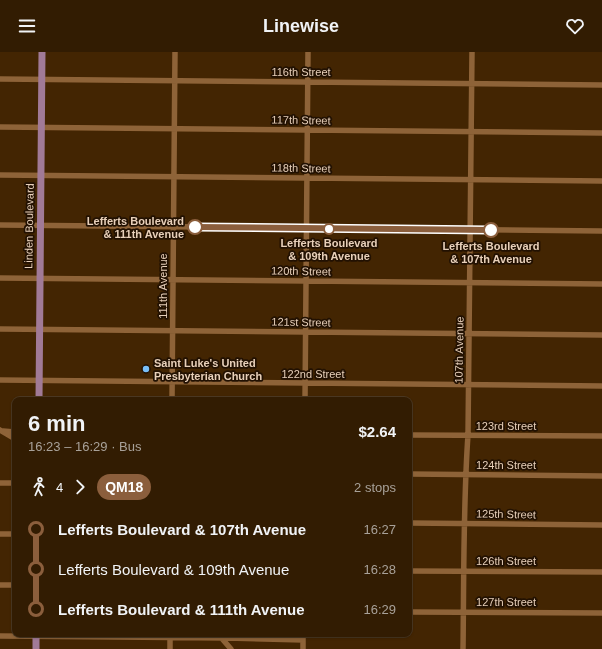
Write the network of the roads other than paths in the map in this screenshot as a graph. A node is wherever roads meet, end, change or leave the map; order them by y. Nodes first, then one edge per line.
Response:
1 (42, 52) edge
2 (175, 52) edge
3 (308, 52) edge
4 (472, 52) edge
5 (0, 79) edge
6 (42, 79) junction
7 (174, 81) junction
8 (308, 82) junction
9 (472, 83) junction
10 (602, 85) edge
11 (0, 127) edge
12 (41, 127) junction
13 (174, 129) junction
14 (308, 130) junction
15 (471, 131) junction
16 (602, 133) edge
17 (0, 175) edge
18 (41, 176) junction
19 (174, 177) junction
20 (307, 178) junction
21 (471, 180) junction
22 (602, 181) edge
23 (0, 225) edge
24 (40, 226) junction
25 (173, 227) junction
26 (307, 228) junction
27 (470, 230) junction
28 (602, 231) edge
29 (0, 278) edge
30 (40, 279) junction
31 (173, 280) junction
32 (306, 281) junction
33 (470, 283) junction
34 (602, 284) edge
35 (0, 330) edge
36 (39, 330) junction
37 (172, 331) junction
38 (306, 332) junction
39 (469, 334) junction
40 (602, 335) edge
41 (0, 380) edge
42 (39, 381) junction
43 (172, 383) junction
44 (305, 383) junction
45 (469, 385) junction
46 (602, 386) edge
47 (39, 397) edge
48 (172, 397) edge
49 (305, 397) edge
50 (0, 431) edge
51 (12, 432) edge
52 (412, 435) edge
53 (468, 435) junction
54 (602, 436) edge
55 (12, 437) edge
56 (412, 474) edge
57 (466, 475) junction
58 (602, 476) edge
59 (0, 483) edge
60 (12, 483) edge
61 (412, 523) edge
62 (464, 524) junction
63 (602, 526) edge
64 (0, 534) edge
65 (12, 534) edge
66 (412, 571) edge
67 (464, 571) junction
68 (602, 572) edge
69 (0, 585) edge
70 (12, 585) edge
71 (412, 612) edge
72 (464, 612) junction
73 (602, 613) edge
74 (0, 636) edge
75 (12, 636) edge
76 (36, 637) edge
77 (170, 637) edge
78 (221, 637) edge
79 (303, 637) edge
80 (36, 649) edge
81 (170, 649) edge
82 (231, 649) edge
83 (303, 649) edge
84 (463, 649) edge

1 - 6 main road, Linden Boulevard
2 - 7 street, 111th Avenue
3 - 8 street
4 - 9 street, 107th Avenue
5 - 6 street, 116th Street
6 - 7 street, 116th Street
6 - 12 main road, Linden Boulevard
7 - 8 street, 116th Street
7 - 13 street, 111th Avenue
8 - 9 street, 116th Street
8 - 14 street
9 - 10 street, 116th Street
9 - 15 street, 107th Avenue
11 - 12 street, 117th Street
12 - 13 street, 117th Street
12 - 18 main road, Linden Boulevard
13 - 14 street, 117th Street
13 - 19 street, 111th Avenue
14 - 15 street, 117th Street
14 - 20 street
15 - 16 street, 117th Street
15 - 21 street, 107th Avenue
17 - 18 street, 118th Street
18 - 19 street, 118th Street
18 - 24 main road, Linden Boulevard
19 - 20 street, 118th Street
19 - 25 street, 111th Avenue
20 - 21 street, 118th Street
20 - 26 street
21 - 22 street, 118th Street
21 - 27 street, 107th Avenue
23 - 24 street
24 - 25 street
24 - 30 main road, Linden Boulevard
25 - 26 street
25 - 31 street, 111th Avenue
26 - 27 street
26 - 32 street
27 - 28 street
27 - 33 street, 107th Avenue
29 - 30 street, 120th Street
30 - 31 street, 120th Street
30 - 36 main road, Linden Boulevard
31 - 32 street, 120th Street
31 - 37 street, 111th Avenue
32 - 33 street, 120th Street
32 - 38 street
33 - 34 street, 120th Street
33 - 39 street, 107th Avenue
35 - 36 street, 121st Street
36 - 37 street, 121st Street
36 - 42 main road, Linden Boulevard
37 - 38 street, 121st Street
37 - 43 street, 111th Avenue
38 - 39 street, 121st Street
38 - 44 street
39 - 40 street, 121st Street
39 - 45 street, 107th Avenue
41 - 42 street, 122nd Street
42 - 43 street, 122nd Street
42 - 47 main road, Linden Boulevard
43 - 44 street, 122nd Street
43 - 48 street, 111th Avenue
44 - 45 street, 122nd Street
44 - 49 street
45 - 46 street, 122nd Street
45 - 53 street, 107th Avenue
50 - 51 street
50 - 55 street
52 - 53 street, 123rd Street
53 - 54 street, 123rd Street
53 - 57 street, 107th Avenue
56 - 57 street, 124th Street
57 - 58 street, 124th Street
57 - 62 street, 107th Avenue
59 - 60 street
61 - 62 street, 125th Street
62 - 63 street, 125th Street
62 - 67 street, 107th Avenue
64 - 65 street
66 - 67 street, 126th Street
67 - 68 street, 126th Street
67 - 72 street, 107th Avenue
69 - 70 street
71 - 72 street, 127th Street
72 - 73 street, 127th Street
72 - 84 street, 107th Avenue
74 - 75 street
76 - 80 main road
77 - 81 street
78 - 82 street
79 - 83 street

